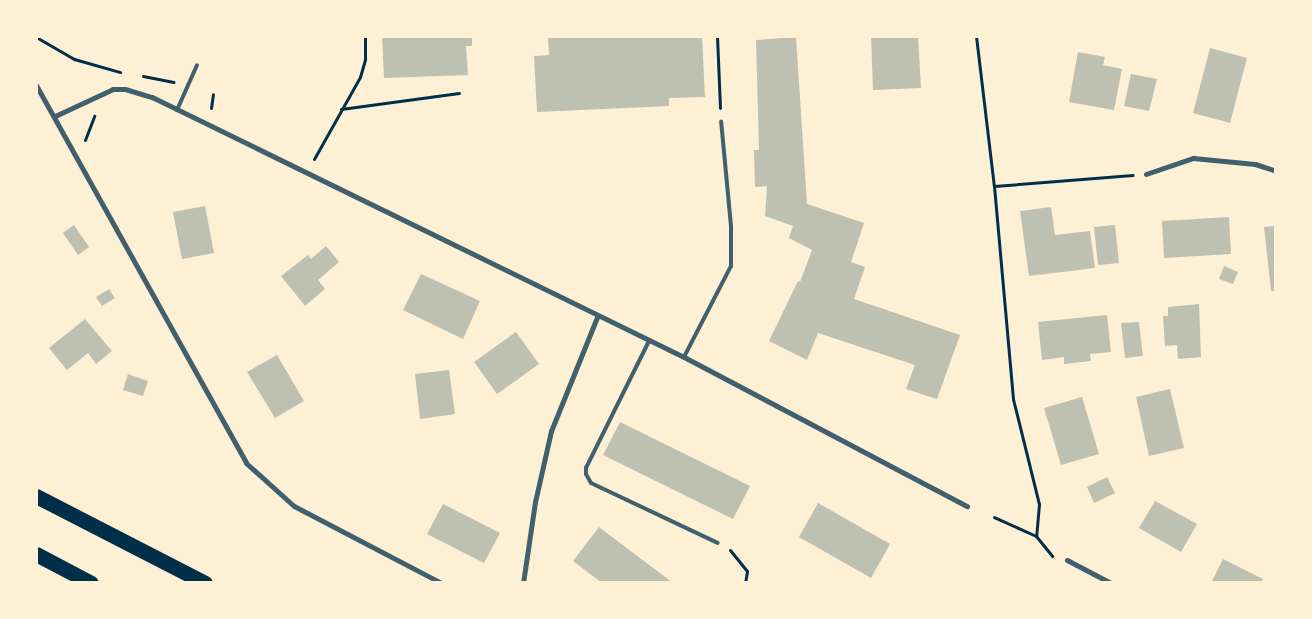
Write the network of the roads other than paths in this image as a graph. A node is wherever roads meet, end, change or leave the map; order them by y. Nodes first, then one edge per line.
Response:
1 (197, 65) dead end
2 (36, 85) edge
3 (177, 110) junction
4 (55, 116) junction
5 (720, 121) road end
6 (1276, 171) edge
7 (1146, 174) road end
8 (597, 317) junction
9 (649, 340) junction
10 (684, 357) junction
11 (36, 496) edge
12 (967, 506) dead end
13 (718, 543) road end
14 (36, 554) edge
15 (1067, 560) dead end
16 (91, 583) edge
17 (205, 583) edge
18 (441, 583) edge
19 (523, 583) edge
20 (1111, 583) edge

1 - 3 lane
2 - 4 street
3 - 4 street
3 - 8 street
4 - 18 street
5 - 10 lane
6 - 7 street
8 - 9 street
8 - 19 street
9 - 10 street
9 - 13 lane
10 - 12 street
11 - 17 highway
14 - 16 highway
15 - 20 street

